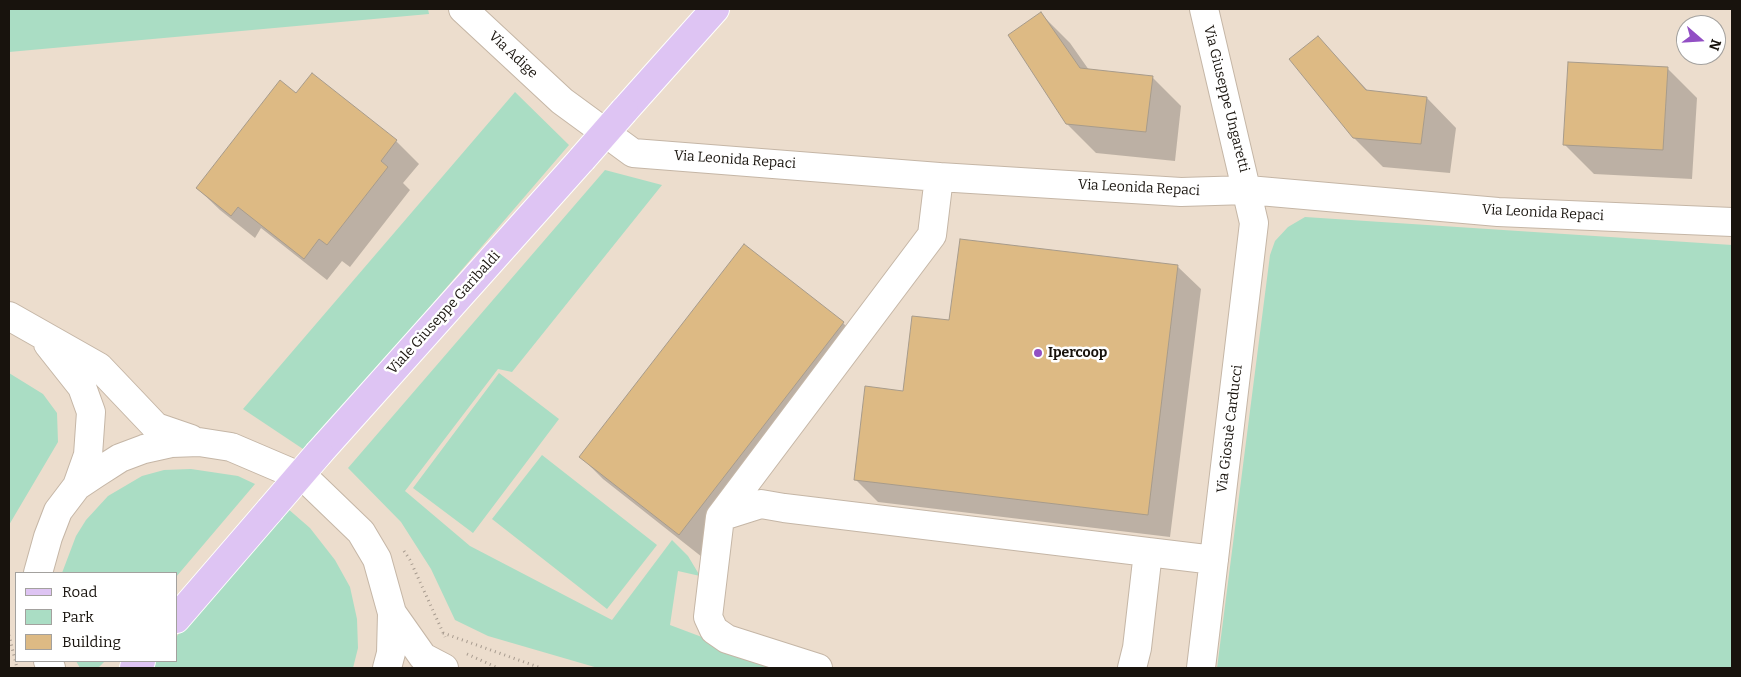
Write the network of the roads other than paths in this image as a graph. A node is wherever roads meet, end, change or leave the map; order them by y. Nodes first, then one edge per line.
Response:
1 (463, 9) edge
2 (1204, 9) edge
3 (713, 10) edge
4 (562, 101) joint
5 (939, 177) junction
6 (1248, 190) junction
7 (1732, 222) edge
8 (9, 316) edge
9 (39, 334) junction
10 (199, 442) junction
11 (771, 447) junction
12 (77, 486) junction
13 (784, 508) junction
14 (720, 517) junction
15 (1148, 552) junction
16 (1214, 560) junction
17 (38, 572) edge
18 (392, 613) junction
19 (178, 617) edge
20 (387, 668) edge
21 (444, 668) edge
22 (818, 668) edge
23 (1132, 668) edge
24 (1201, 668) edge

1 - 4 street, Via Adige
2 - 6 street, Via Giuseppe Ungaretti
3 - 19 main road, Viale Giuseppe Garibaldi, bridge
4 - 5 street, Via Leonida Repaci
5 - 6 street, Via Leonida Repaci
5 - 11 street
6 - 7 street, Via Leonida Repaci
6 - 16 street, Via Giosuè Carducci
8 - 9 street
9 - 10 street
9 - 12 street
10 - 12 street
10 - 18 street
11 - 13 street
11 - 14 street
12 - 17 street
13 - 14 street
13 - 15 street
14 - 22 street
15 - 16 street
15 - 23 street
16 - 24 street, Via Giosuè Carducci
18 - 20 street
18 - 21 street

